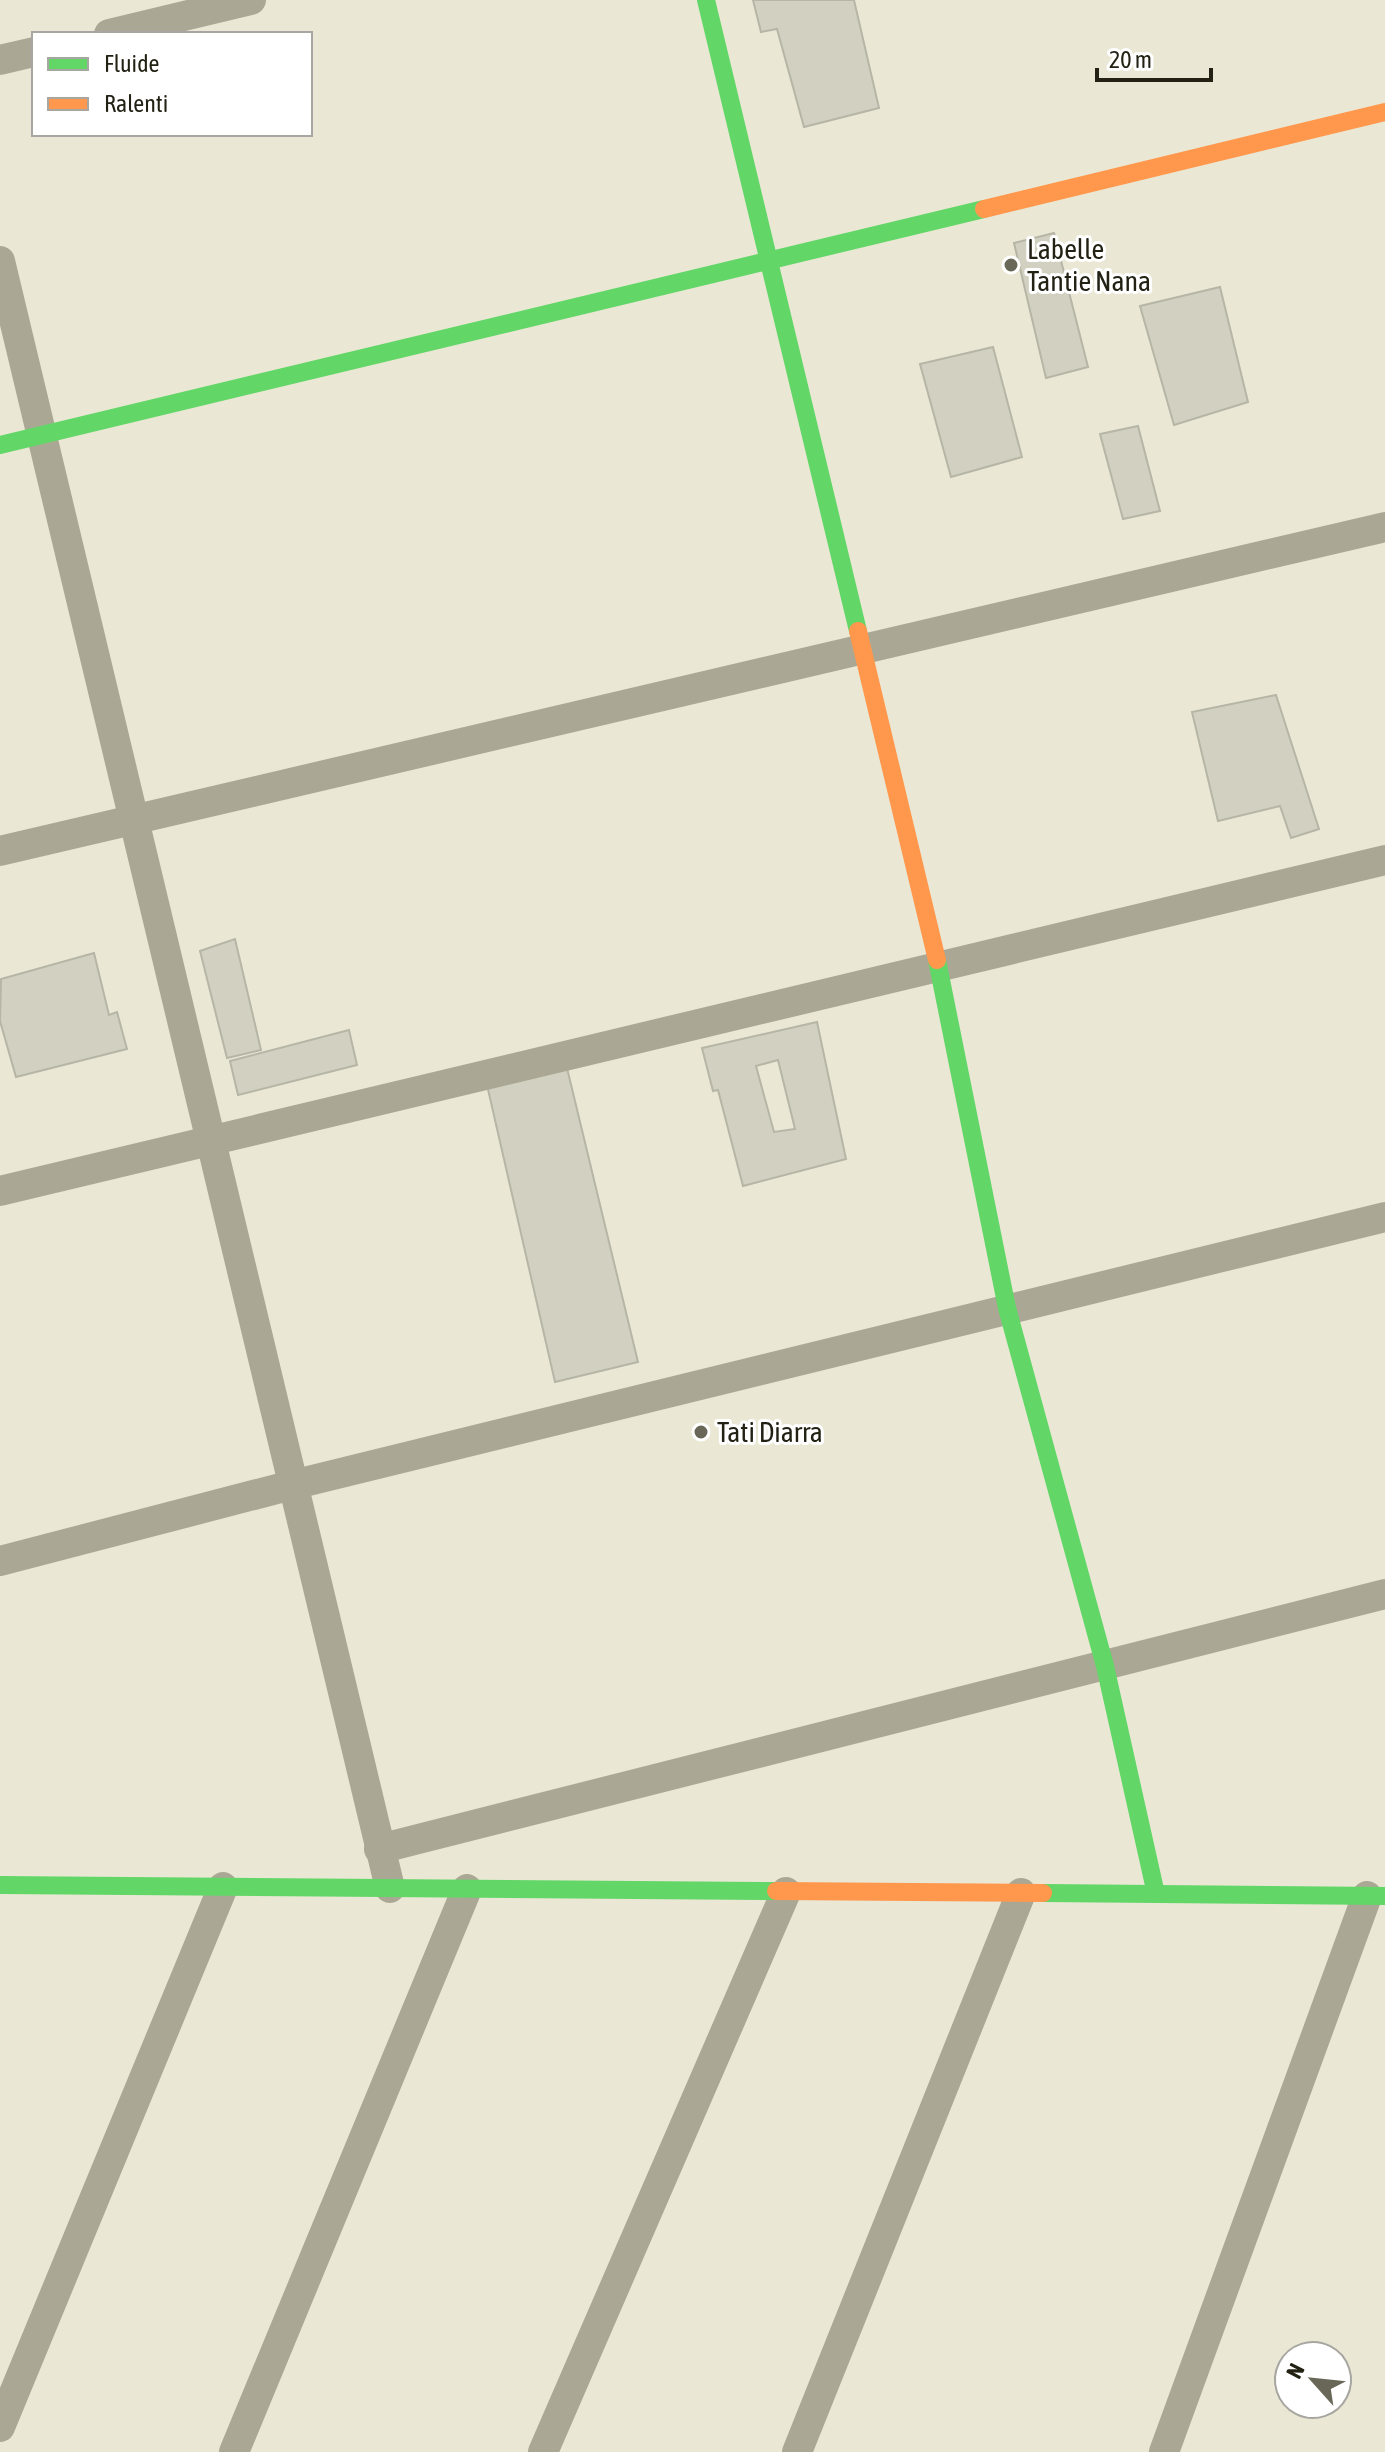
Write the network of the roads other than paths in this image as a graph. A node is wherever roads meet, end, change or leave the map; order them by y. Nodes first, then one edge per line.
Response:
1 (251, 0) edge
2 (706, 0) edge
3 (117, 32) edge
4 (32, 52) edge
5 (0, 60) edge
6 (1385, 112) edge
7 (768, 260) junction
8 (0, 261) edge
9 (42, 435) junction
10 (0, 445) edge
11 (1385, 527) edge
12 (861, 650) junction
13 (133, 820) junction
14 (0, 851) edge
15 (1385, 860) edge
16 (939, 966) junction
17 (210, 1140) junction
18 (0, 1191) edge
19 (1385, 1217) edge
20 (1007, 1308) junction
21 (292, 1485) junction
22 (0, 1561) edge
23 (1385, 1594) edge
24 (1105, 1666) junction
25 (379, 1849) junction
26 (0, 1885) edge
27 (223, 1887) junction
28 (390, 1888) junction
29 (467, 1889) junction
30 (786, 1892) junction
31 (1021, 1893) junction
32 (1156, 1894) junction
33 (1376, 1896) edge
34 (0, 2427) edge
35 (234, 2452) edge
36 (543, 2452) edge
37 (797, 2452) edge
38 (1164, 2452) edge

1 - 3 street
2 - 7 street
4 - 5 street
6 - 7 street
7 - 9 street
7 - 12 street
8 - 9 street
9 - 10 street
9 - 13 street
11 - 12 street
12 - 13 street
12 - 16 street
13 - 14 street
13 - 17 street
15 - 16 street
16 - 17 street
16 - 20 street
17 - 18 street
17 - 21 street
19 - 20 street
20 - 21 street
20 - 24 street
21 - 22 street
21 - 25 street
23 - 24 street
24 - 25 street
24 - 32 street
25 - 28 street
26 - 27 street
27 - 28 street
27 - 34 street
28 - 29 street
29 - 30 street
29 - 35 street
30 - 31 street
30 - 36 street
31 - 32 street
31 - 37 street
32 - 33 street
33 - 38 street

